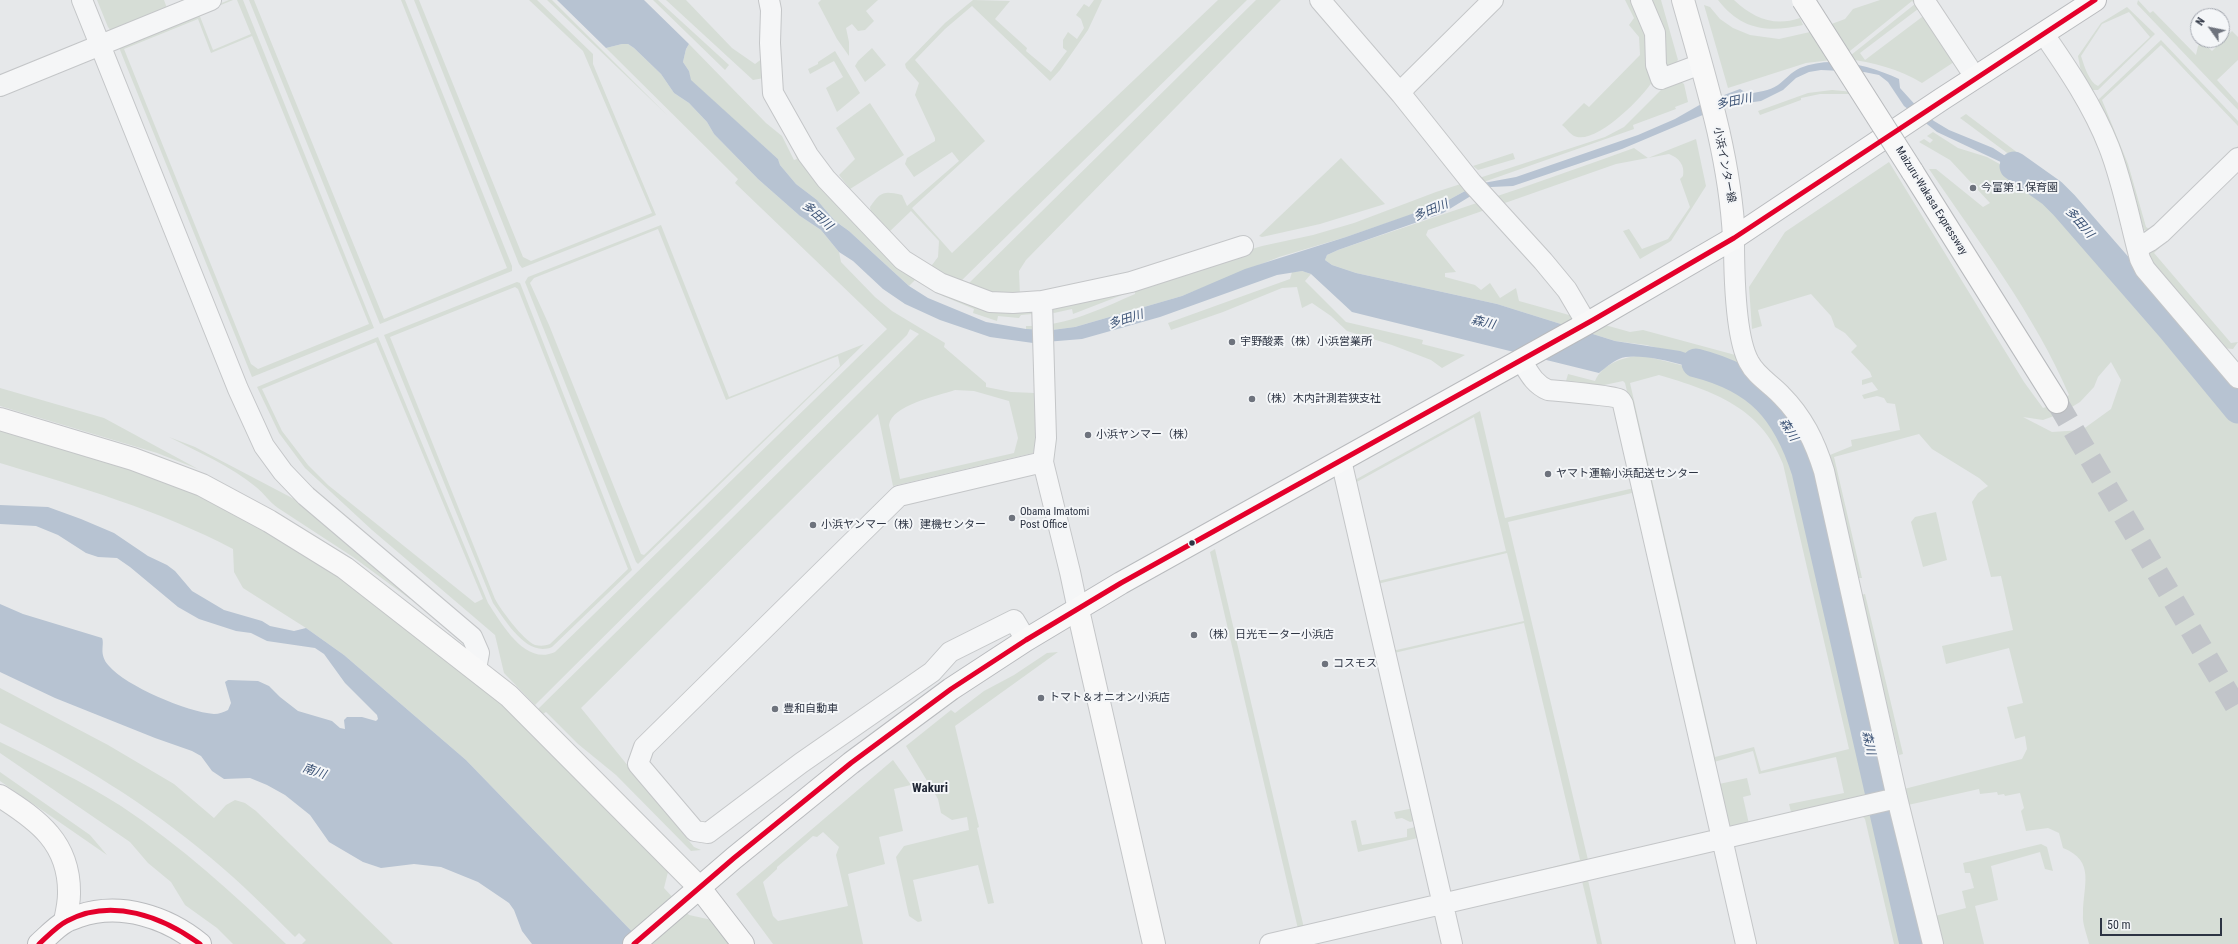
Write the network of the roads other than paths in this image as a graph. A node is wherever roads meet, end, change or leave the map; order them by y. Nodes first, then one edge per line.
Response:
1 (82, 0) edge
2 (211, 0) edge
3 (769, 0) edge
4 (1320, 0) edge
5 (1492, 0) edge
6 (1641, 0) edge
7 (1683, 0) edge
8 (1803, 0) edge
9 (1924, 0) edge
10 (2095, 0) edge
11 (2043, 33) junction
12 (100, 45) junction
13 (1701, 64) junction
14 (1975, 77) junction
15 (0, 86) edge
16 (1401, 94) junction
17 (2238, 158) edge
18 (1734, 238) junction
19 (1243, 246) dead end
20 (2137, 248) junction
21 (1042, 307) junction
22 (1590, 322) junction
23 (1514, 364) junction
24 (2234, 365) edge
25 (2057, 402) tunnel mouth
26 (0, 419) edge
27 (1341, 460) junction
28 (1042, 462) junction
29 (1078, 610) junction
30 (1026, 640) junction
31 (476, 669) junction
32 (0, 796) edge
33 (1894, 799) junction
34 (1722, 839) junction
35 (699, 887) junction
36 (1442, 904) junction
37 (65, 921) junction
38 (39, 944) edge
39 (200, 944) edge
40 (634, 944) edge
41 (743, 944) edge
42 (1154, 944) edge
43 (1270, 944) edge
44 (1452, 944) edge
45 (1746, 944) edge
46 (1932, 944) edge

1 - 12 street
2 - 12 street
3 - 21 street
4 - 16 street
5 - 16 street
6 - 13 street
7 - 13 main road, 小浜インター線
8 - 25 main road, Maizuru-Wakasa Expressway, bridge
9 - 14 street
10 - 11 main road
11 - 14 main road
11 - 20 street
12 - 15 street
12 - 31 street
13 - 18 main road, 小浜インター線
14 - 18 main road
16 - 22 street
17 - 20 street
18 - 22 main road
18 - 33 street
19 - 21 street
20 - 24 street
21 - 28 street
22 - 23 main road
23 - 27 main road
23 - 34 street
26 - 31 main road
27 - 29 main road
27 - 36 street
28 - 29 street
28 - 30 street
29 - 30 main road
29 - 42 main road
30 - 35 main road
31 - 35 main road
32 - 37 main road
33 - 34 street
33 - 46 street
34 - 36 street
34 - 45 street
35 - 40 main road
35 - 41 main road
36 - 43 street
36 - 44 street
37 - 38 main road
37 - 39 main road

